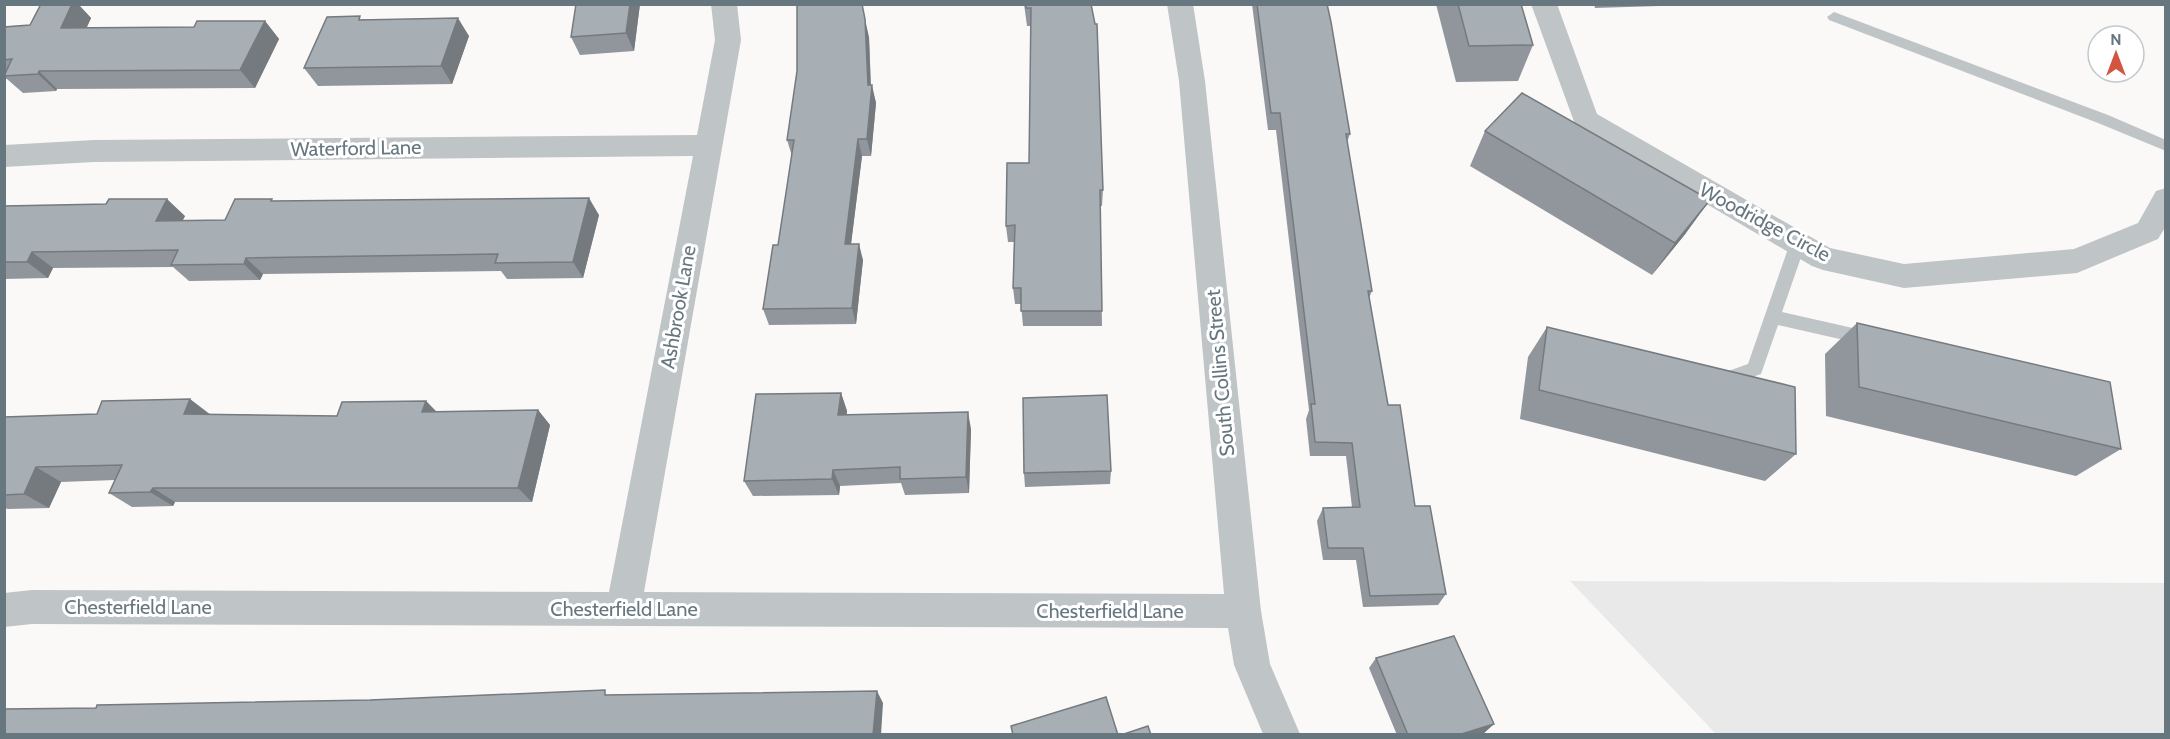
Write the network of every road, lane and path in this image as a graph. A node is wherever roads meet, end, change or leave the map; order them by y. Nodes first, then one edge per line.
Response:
1 (723, 4) edge
2 (1180, 4) edge
3 (1544, 4) edge
4 (1834, 17) dead end
5 (707, 145) junction
6 (2166, 146) edge
7 (4, 156) edge
8 (2166, 199) edge
9 (1798, 243) junction
10 (1773, 317) junction
11 (1884, 343) edge
12 (1709, 381) edge
13 (4, 610) edge
14 (623, 610) junction
15 (1243, 611) junction
16 (1282, 735) edge

1 - 5 street, Ashbrook Lane
2 - 15 street, South Collins Street
3 - 9 street, Woodridge Circle
4 - 6 lane
5 - 7 street, Waterford Lane
5 - 14 street, Ashbrook Lane
8 - 9 street, Woodridge Circle
9 - 10 lane
10 - 11 lane
10 - 12 lane
13 - 14 street, Chesterfield Lane
14 - 15 street, Chesterfield Lane
15 - 16 street, South Collins Street

